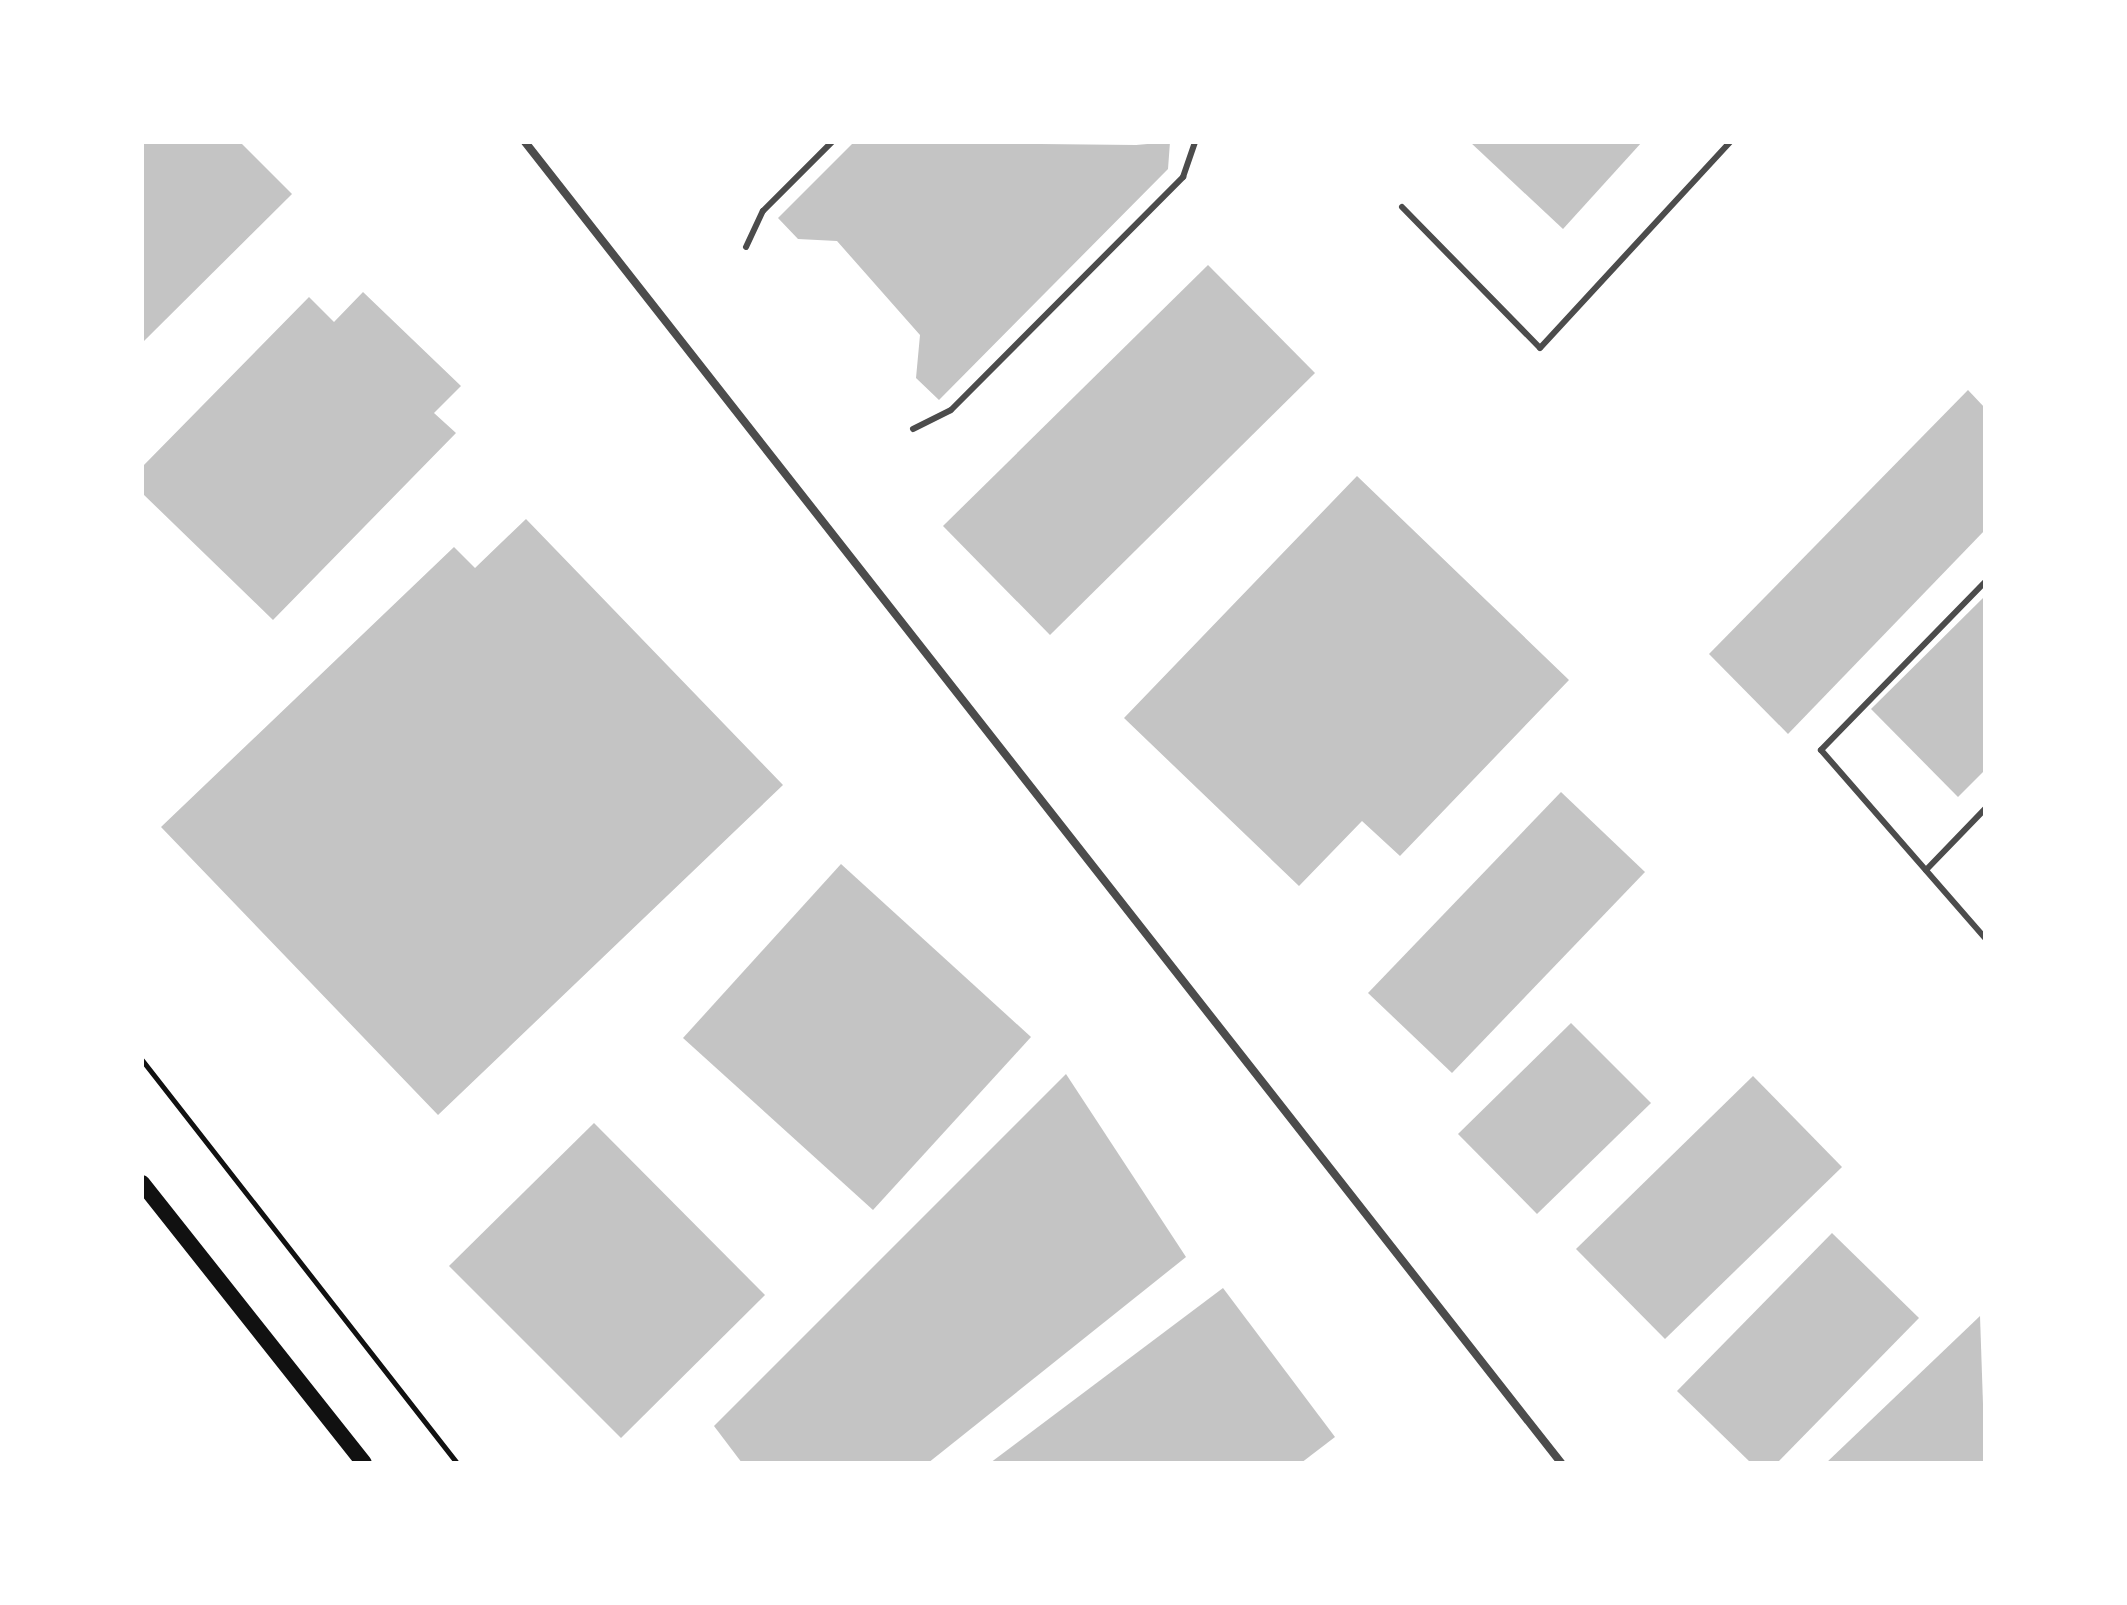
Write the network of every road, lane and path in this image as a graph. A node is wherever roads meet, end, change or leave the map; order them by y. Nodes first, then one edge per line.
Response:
1 (525, 142) edge
2 (832, 142) edge
3 (1195, 142) edge
4 (1730, 142) edge
5 (1402, 207) dead end
6 (746, 247) dead end
7 (913, 429) dead end
8 (1985, 582) edge
9 (1985, 809) edge
10 (1926, 870) junction
11 (1985, 938) edge
12 (142, 1060) edge
13 (142, 1183) edge
14 (364, 1463) edge
15 (457, 1463) edge
16 (1561, 1463) edge

1 - 16 street
2 - 6 lane
3 - 7 lane
4 - 5 lane
8 - 10 lane
9 - 10 lane
10 - 11 lane
12 - 15 path
13 - 14 main road

